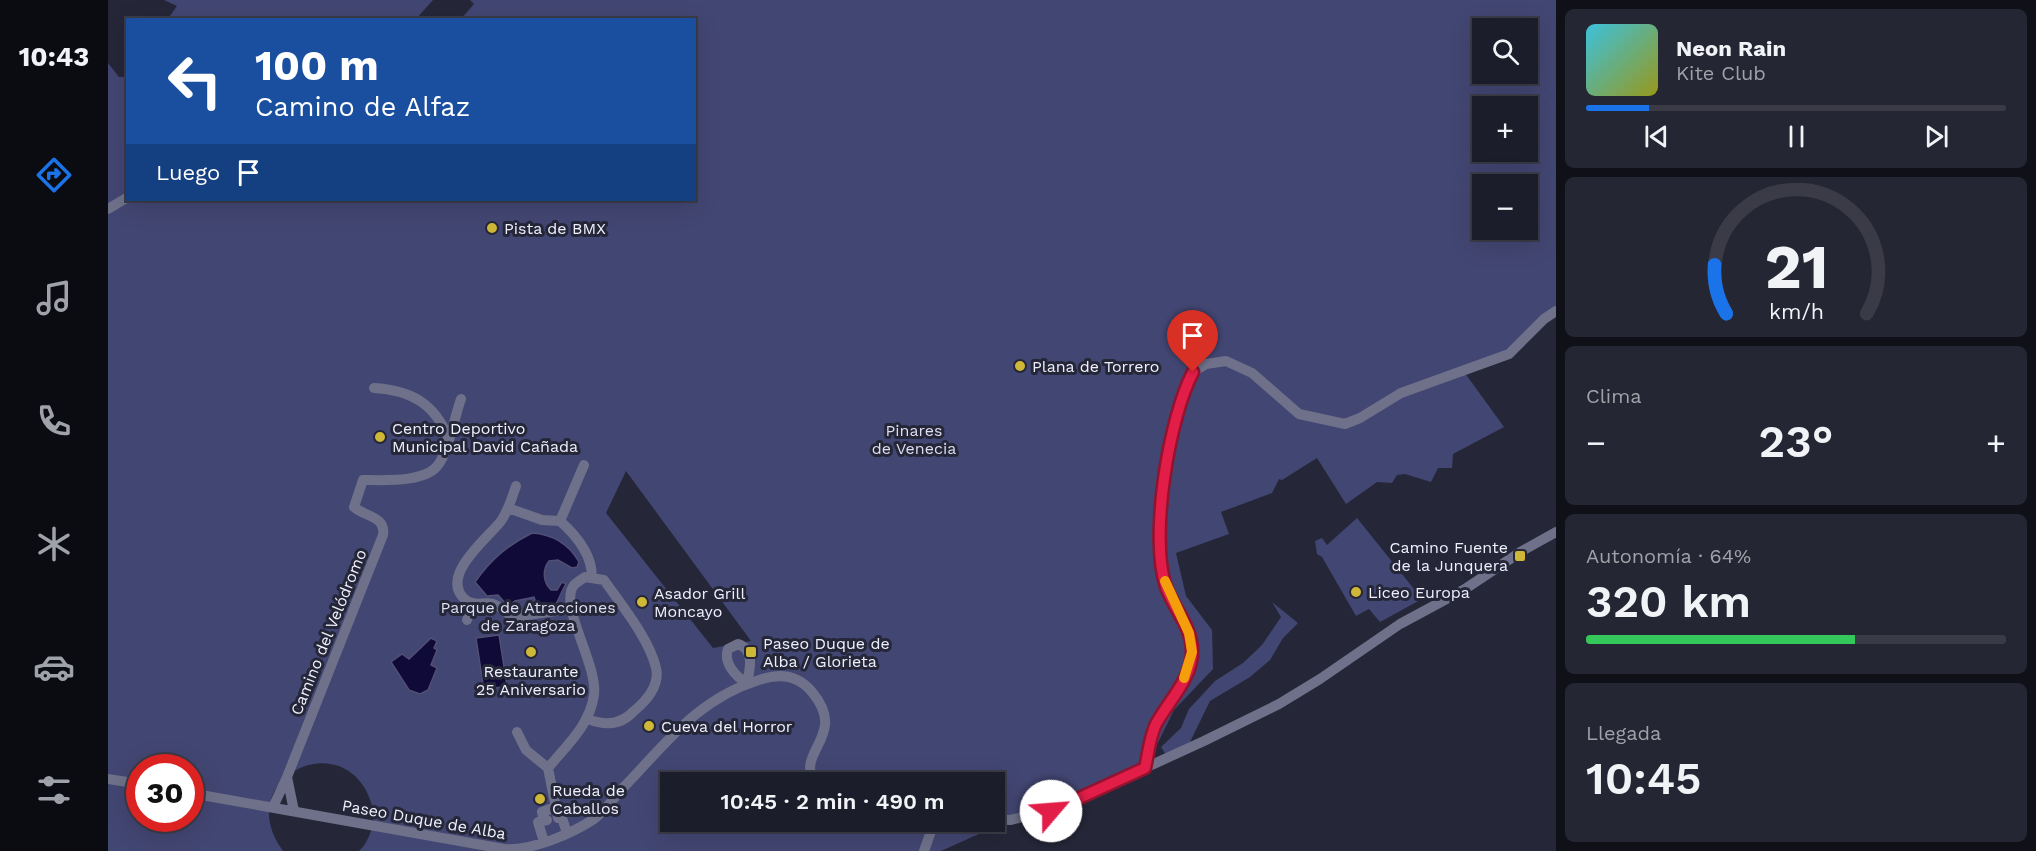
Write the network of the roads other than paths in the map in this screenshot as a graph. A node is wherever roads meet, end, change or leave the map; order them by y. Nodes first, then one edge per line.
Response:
1 (126, 198) edge
2 (108, 209) edge
3 (1556, 311) edge
4 (374, 388) dead end
5 (461, 399) dead end
6 (448, 437) junction
7 (584, 465) dead end
8 (516, 486) dead end
9 (508, 508) junction
10 (560, 521) junction
11 (1556, 532) edge
12 (592, 577) junction
13 (473, 604) junction
14 (570, 609) junction
15 (467, 620) dead end
16 (736, 675) junction
17 (747, 683) junction
18 (733, 689) junction
19 (588, 719) junction
20 (517, 732) dead end
21 (548, 768) junction
22 (1145, 768) junction
23 (810, 772) edge
24 (287, 777) junction
25 (108, 779) edge
26 (126, 782) edge
27 (204, 795) edge
28 (273, 807) junction
29 (294, 811) junction
30 (550, 814) junction
31 (1005, 820) edge
32 (931, 832) edge
33 (558, 839) junction
34 (924, 851) edge

1 - 2 street
3 - 22 street
4 - 6 street
5 - 6 street
6 - 24 street, Camino del Velódromo
7 - 10 street
8 - 9 street
9 - 10 street
9 - 13 street
10 - 12 street
11 - 22 street
12 - 14 street
12 - 19 street
13 - 14 street
13 - 15 street
14 - 19 street
16 - 17 street
16 - 17 street
16 - 18 street
17 - 18 street, Paseo Duque de Alba
17 - 23 street, Paseo Duque de Alba
18 - 33 street, Paseo Duque de Alba
19 - 21 street
20 - 21 street
21 - 30 street
22 - 31 street
24 - 28 street, Camino del Velódromo
24 - 29 street
25 - 26 street
27 - 28 street, Paseo Duque de Alba
28 - 29 street, Paseo Duque de Alba
29 - 33 street, Paseo Duque de Alba
30 - 33 street
30 - 33 street
32 - 34 street

